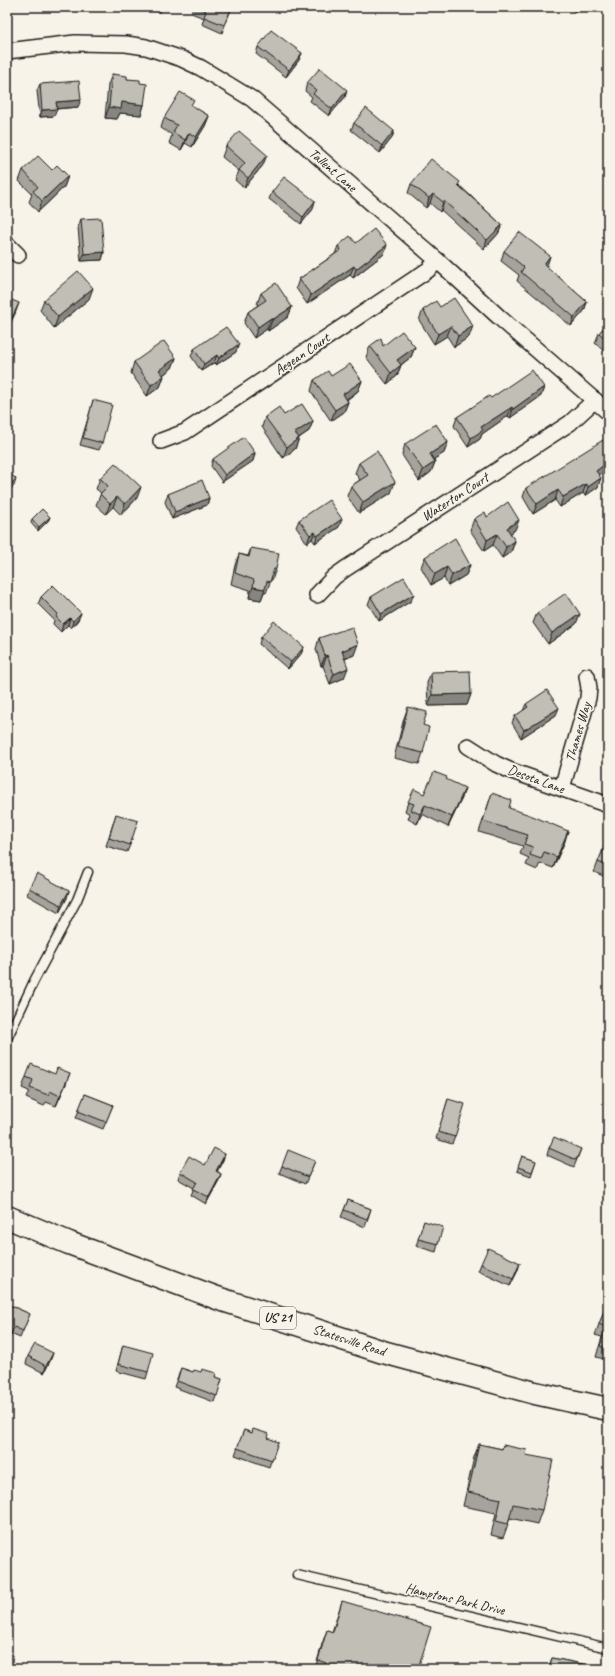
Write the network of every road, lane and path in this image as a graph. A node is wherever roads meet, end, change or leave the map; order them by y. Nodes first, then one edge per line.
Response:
1 (7, 51) edge
2 (7, 244) edge
3 (18, 255) dead end
4 (438, 261) junction
5 (595, 400) junction
6 (608, 412) edge
7 (162, 441) dead end
8 (317, 595) dead end
9 (587, 676) dead end
10 (468, 746) dead end
11 (562, 788) junction
12 (608, 805) edge
13 (88, 872) dead end
14 (7, 1039) edge
15 (7, 1217) edge
16 (608, 1409) edge
17 (297, 1575) dead end
18 (608, 1648) edge

1 - 4 street, Tallent Lane
2 - 3 street
4 - 5 street, Tallent Lane
4 - 7 street, Aegean Court
5 - 6 street, Tallent Lane
5 - 8 street, Waterton Court
9 - 11 street, Thames Way
10 - 11 street, Desota Lane
11 - 12 street, Desota Lane
13 - 14 lane
15 - 16 main road, Statesville Road / US 21
17 - 18 lane, Hamptons Park Drive

